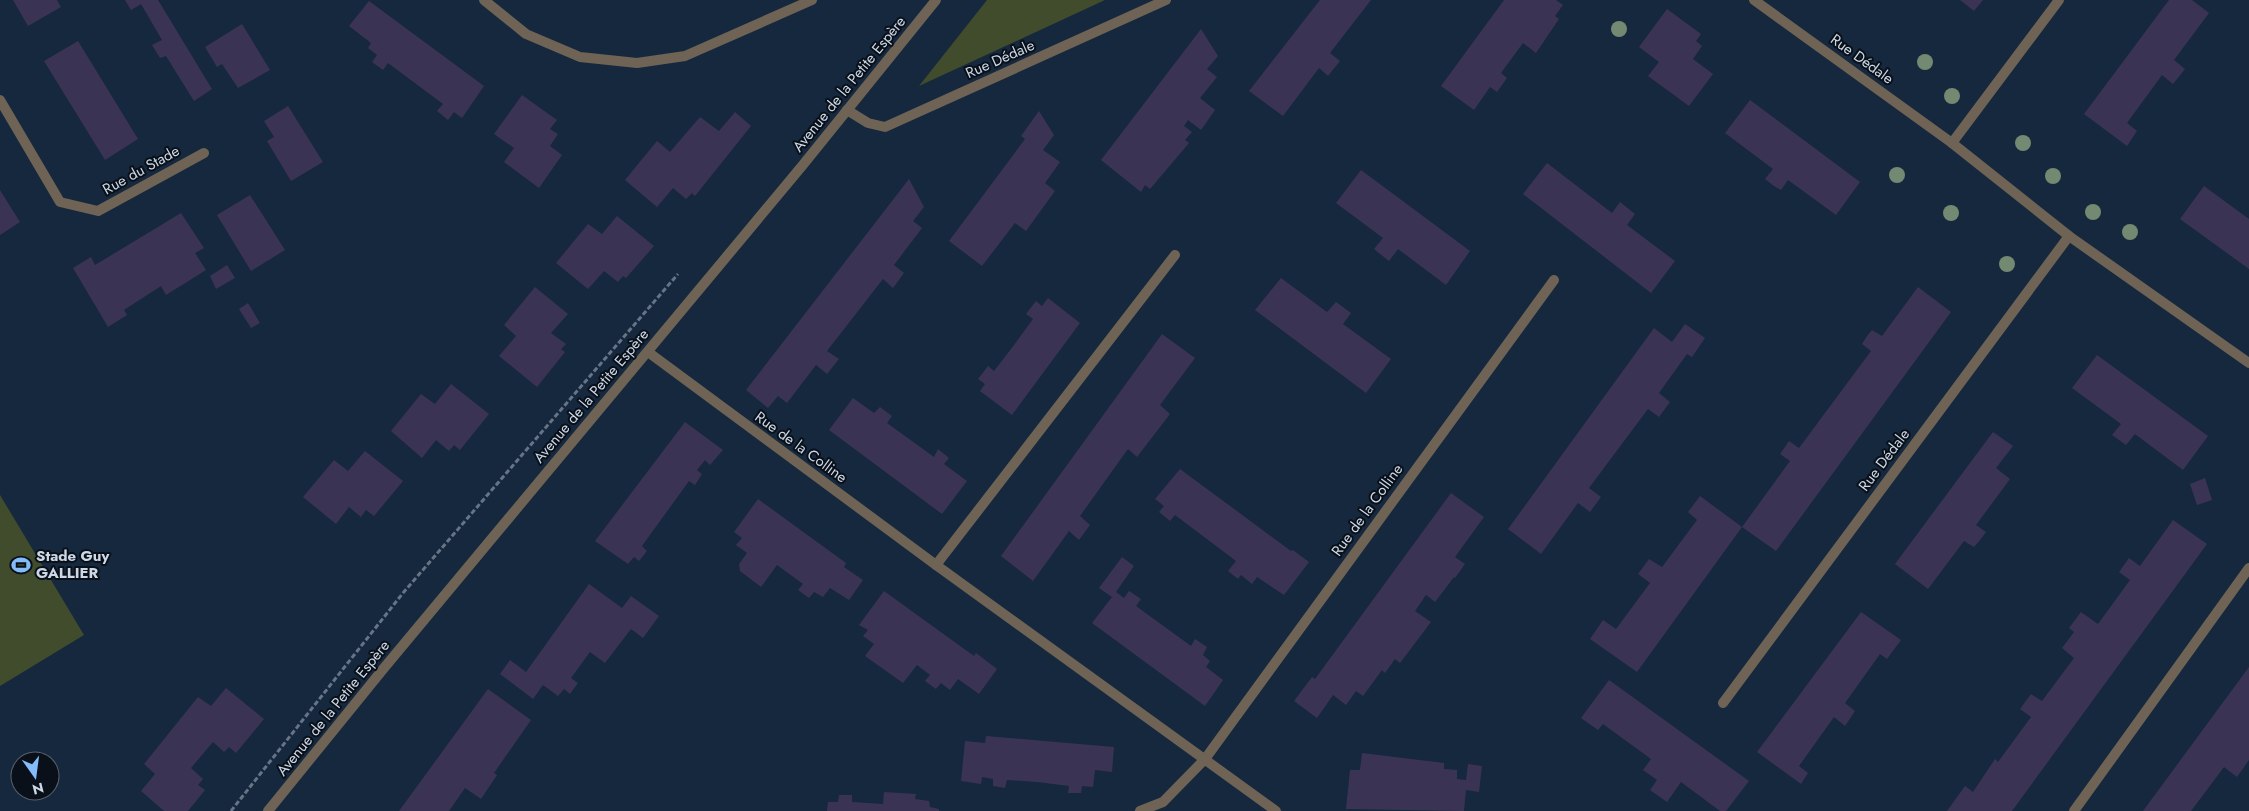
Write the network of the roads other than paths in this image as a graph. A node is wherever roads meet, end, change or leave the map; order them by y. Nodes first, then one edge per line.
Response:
1 (484, 0) edge
2 (812, 0) edge
3 (936, 0) edge
4 (1166, 0) edge
5 (1754, 0) edge
6 (2060, 0) edge
7 (0, 100) edge
8 (847, 110) junction
9 (1952, 143) junction
10 (204, 153) dead end
11 (2069, 236) junction
12 (1175, 255) dead end
13 (1554, 280) dead end
14 (648, 352) junction
15 (2249, 363) edge
16 (936, 566) junction
17 (2249, 568) edge
18 (1723, 703) dead end
19 (1205, 759) junction
20 (268, 811) edge
21 (1140, 811) edge
22 (1276, 811) edge
23 (2074, 811) edge

1 - 2 street
3 - 8 street, Avenue de la Petite Espère
4 - 8 street, Rue Dédale
5 - 9 street, Rue Dédale
6 - 9 street
7 - 10 street, Rue du Stade
8 - 14 street, Avenue de la Petite Espère
9 - 11 street, Rue Dédale
11 - 15 street, Rue Dédale
11 - 18 street, Rue Dédale
12 - 16 street
13 - 19 street, Rue de la Colline
14 - 16 street, Rue de la Colline
14 - 20 street, Avenue de la Petite Espère
16 - 19 street, Rue de la Colline
17 - 23 street
19 - 21 street
19 - 22 street, Rue de la Colline

